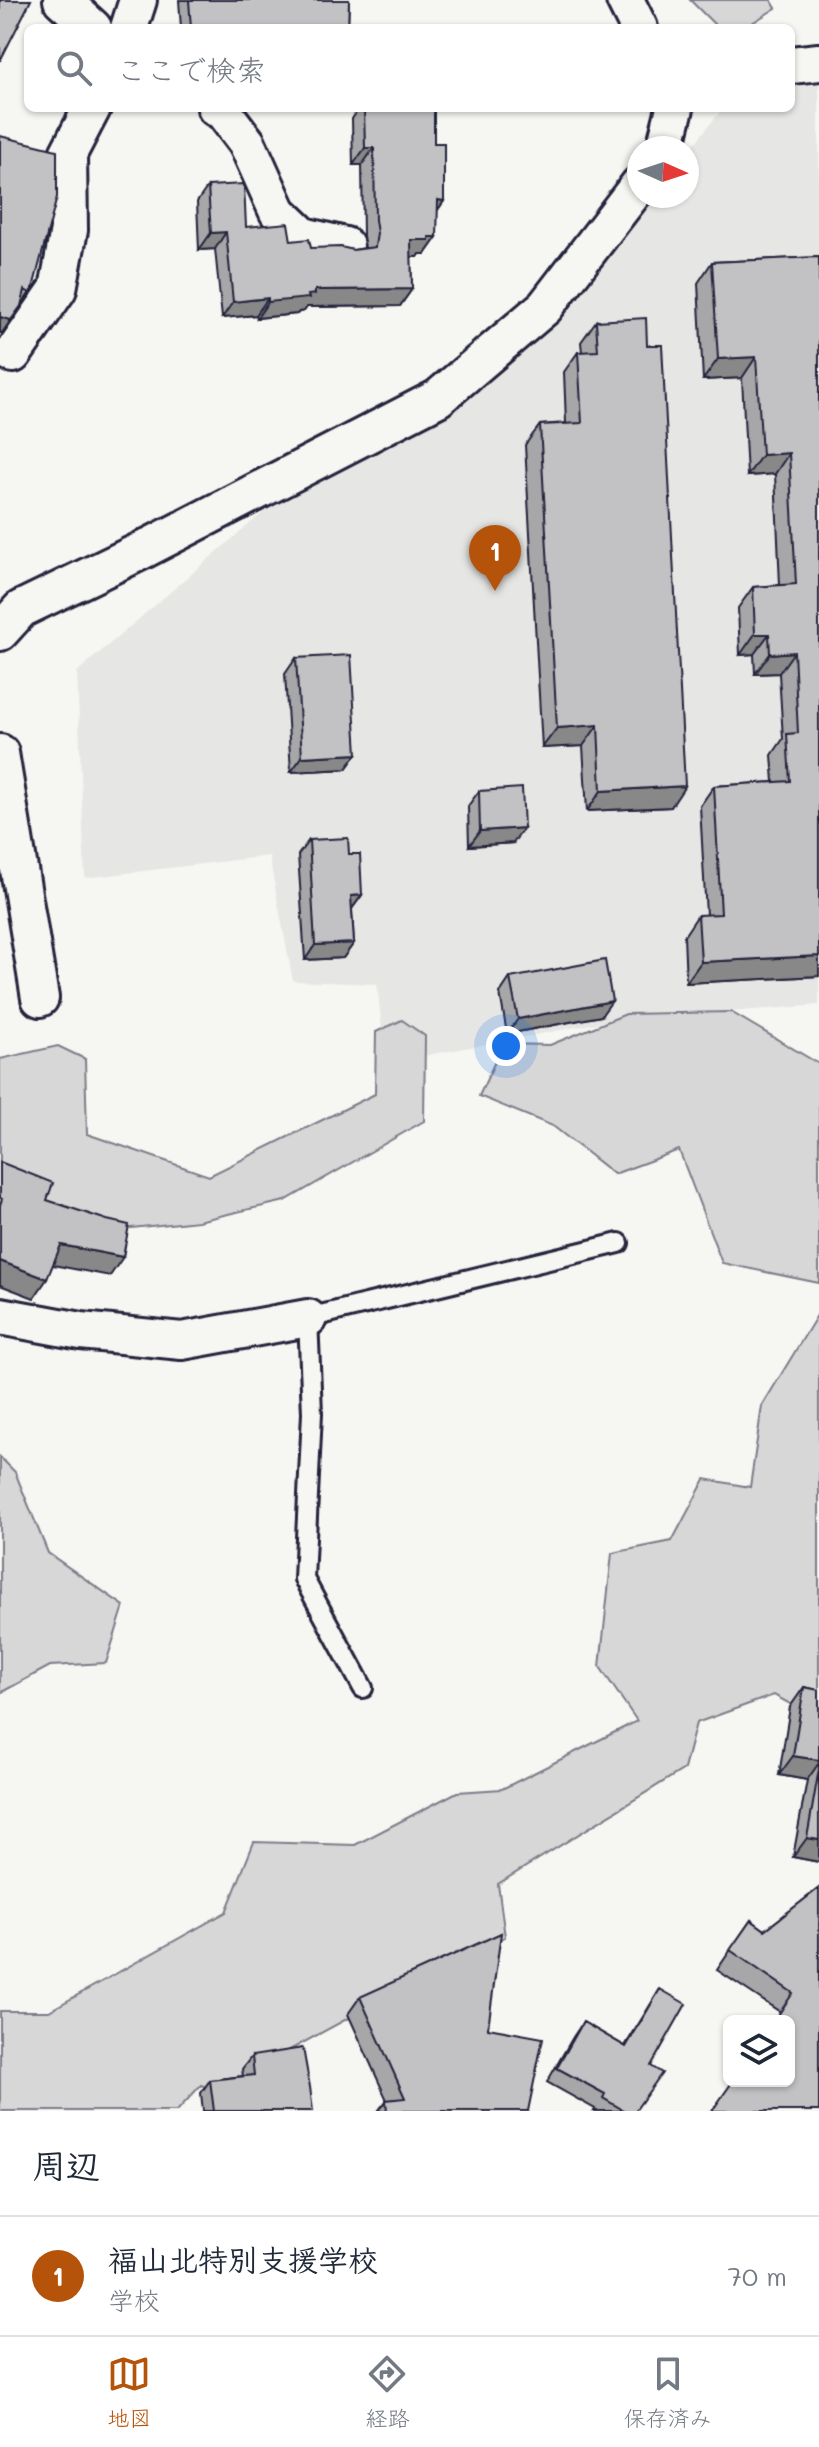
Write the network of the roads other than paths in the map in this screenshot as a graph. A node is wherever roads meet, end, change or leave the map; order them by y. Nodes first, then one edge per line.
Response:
1 (62, 0) edge
2 (138, 0) edge
3 (625, 0) edge
4 (89, 24) edge
5 (130, 24) edge
6 (637, 24) edge
7 (819, 62) edge
8 (795, 65) edge
9 (90, 112) edge
10 (224, 112) edge
11 (674, 112) edge
12 (668, 136) edge
13 (627, 201) edge
14 (345, 246) edge
15 (13, 354) dead end
16 (0, 632) edge
17 (0, 753) edge
18 (40, 998) dead end
19 (619, 1243) dead end
20 (0, 1316) edge
21 (308, 1318) junction
22 (363, 1688) dead end

1 - 4 street
2 - 5 street
3 - 6 street
7 - 8 street
9 - 15 street
10 - 14 street
11 - 12 street
13 - 16 street
17 - 18 street
19 - 21 lane
20 - 21 street
21 - 22 lane

